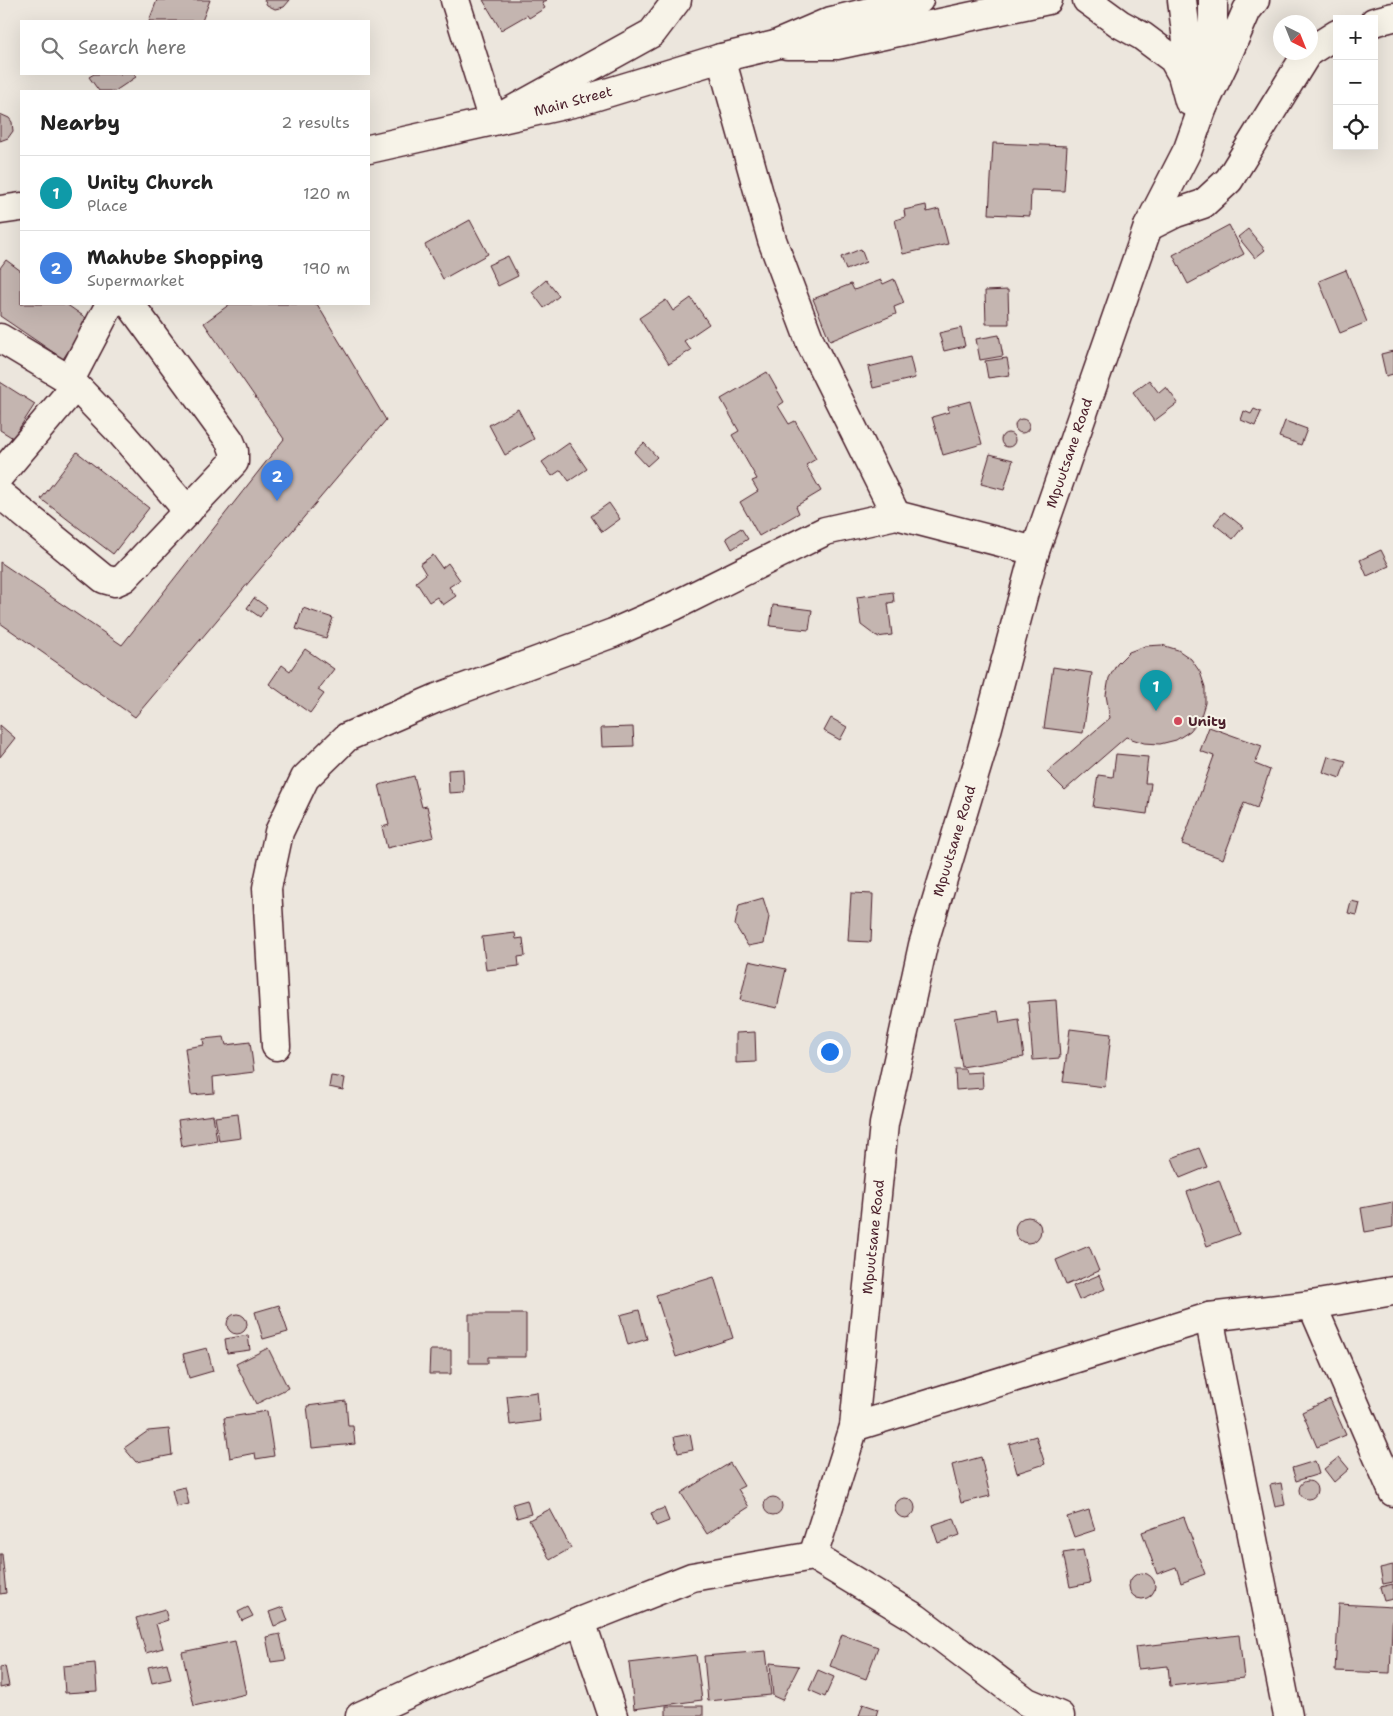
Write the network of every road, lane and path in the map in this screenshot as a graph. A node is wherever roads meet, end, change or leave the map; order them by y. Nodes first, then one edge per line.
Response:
1 (455, 0) edge
2 (677, 0) edge
3 (919, 0) edge
4 (1048, 0) edge
5 (1087, 0) edge
6 (1182, 0) edge
7 (1213, 0) edge
8 (1255, 0) edge
9 (1393, 17) edge
10 (1378, 21) edge
11 (1333, 37) edge
12 (775, 45) junction
13 (1318, 46) edge
14 (721, 58) junction
15 (1304, 60) edge
16 (1196, 104) junction
17 (493, 121) junction
18 (370, 149) edge
19 (20, 207) edge
20 (0, 210) edge
21 (1148, 227) junction
22 (109, 305) edge
23 (131, 305) edge
24 (0, 338) edge
25 (70, 380) junction
26 (0, 475) edge
27 (0, 494) edge
28 (188, 512) junction
29 (896, 515) junction
30 (1035, 551) junction
31 (276, 1046) dead end
32 (1393, 1291) edge
33 (1312, 1305) junction
34 (1209, 1317) junction
35 (854, 1427) junction
36 (1393, 1492) edge
37 (813, 1556) junction
38 (581, 1621) junction
39 (360, 1716) edge
40 (613, 1716) edge
41 (1060, 1716) edge
42 (1288, 1716) edge

1 - 17 main road
2 - 17 main road
3 - 12 main road, Main Street
4 - 12 main road, Main Street
5 - 16 main road
6 - 16 main road, Mpuutsane Road
7 - 16 main road, Mpuutsane Road
8 - 16 main road
9 - 10 main road
11 - 13 main road
12 - 14 main road, Main Street
14 - 17 main road, Main Street
14 - 29 main road
15 - 21 main road
16 - 21 main road, Mpuutsane Road
17 - 18 main road, Main Street
19 - 20 main road
21 - 30 main road, Mpuutsane Road
22 - 25 main road
23 - 28 main road
24 - 25 main road
25 - 26 main road
25 - 28 main road
27 - 28 main road
29 - 30 main road
29 - 31 main road
30 - 35 main road, Mpuutsane Road
32 - 33 main road
33 - 34 main road
33 - 36 main road
34 - 35 main road
34 - 42 main road
35 - 37 main road, Mpuutsane Road
37 - 38 main road
37 - 41 main road
38 - 39 main road
38 - 40 main road

